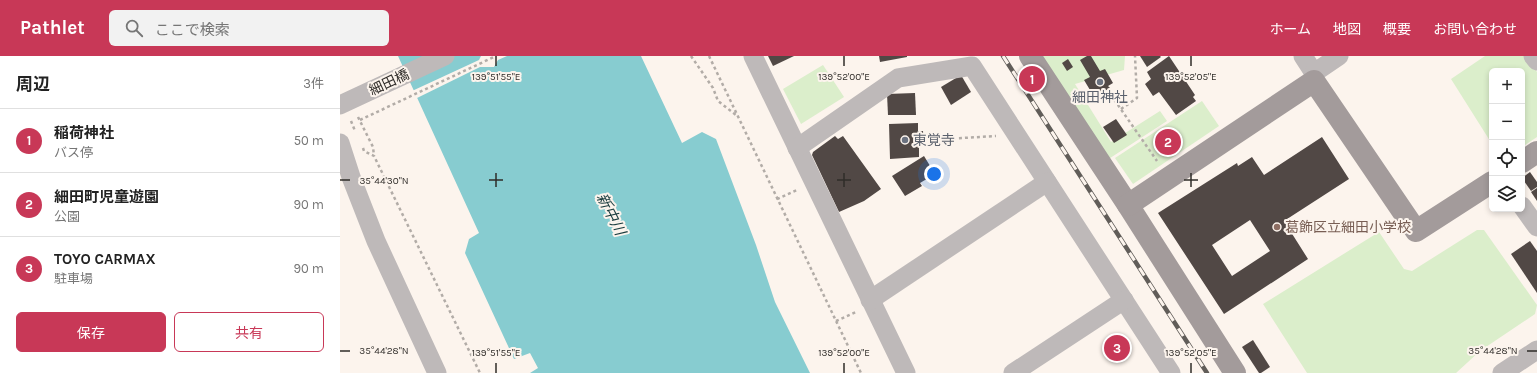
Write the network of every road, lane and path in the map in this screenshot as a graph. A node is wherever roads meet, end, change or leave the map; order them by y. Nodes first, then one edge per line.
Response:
1 (445, 56) edge
2 (496, 56) edge
3 (691, 56) edge
4 (709, 56) edge
5 (754, 56) edge
6 (1030, 56) edge
7 (1135, 56) edge
8 (1302, 56) edge
9 (1339, 56) edge
10 (1533, 56) edge
11 (1537, 61) edge
12 (1314, 77) junction
13 (1111, 95) dead end
14 (348, 107) edge
15 (1121, 108) junction
16 (738, 116) junction
17 (1013, 130) junction
18 (358, 137) dead end
19 (929, 140) dead end
20 (340, 143) edge
21 (361, 144) dead end
22 (797, 148) junction
23 (1537, 152) edge
24 (374, 156) junction
25 (1525, 160) edge
26 (1168, 178) junction
27 (346, 180) edge
28 (1047, 182) junction
29 (1489, 184) edge
30 (802, 187) dead end
31 (777, 199) junction
32 (1128, 205) junction
33 (1525, 210) edge
34 (1537, 227) edge
35 (1124, 300) junction
36 (866, 304) junction
37 (836, 321) junction
38 (1537, 350) edge
39 (1509, 371) edge
40 (437, 373) edge
41 (480, 373) edge
42 (861, 373) edge
43 (906, 373) edge
44 (1013, 373) edge
45 (1171, 373) edge
46 (1235, 373) edge

1 - 14 street, 細田橋
2 - 24 path
3 - 16 path
4 - 16 path
5 - 22 street
6 - 32 street
7 - 15 path
8 - 12 street
9 - 12 street
10 - 11 street
12 - 26 street
12 - 29 street
13 - 15 path
14 - 18 path
15 - 26 path
16 - 31 path
17 - 19 path
17 - 22 street
17 - 28 street
20 - 27 street
21 - 24 path
22 - 36 street
23 - 25 street
24 - 41 path
26 - 32 street
27 - 40 street
28 - 35 street
28 - 36 street
30 - 31 path
31 - 37 path
32 - 46 street
33 - 34 street
35 - 44 street
35 - 45 street
36 - 37 path
36 - 43 street
37 - 42 path
38 - 39 street

